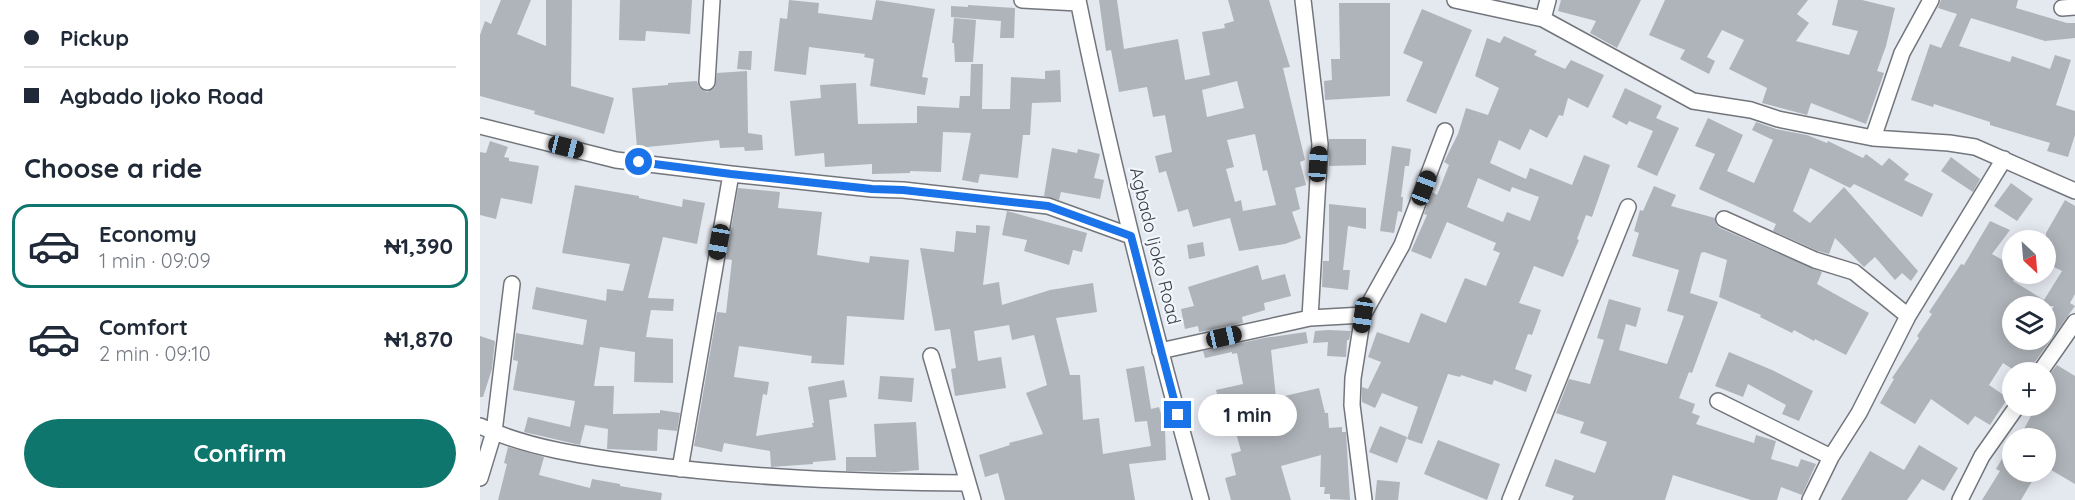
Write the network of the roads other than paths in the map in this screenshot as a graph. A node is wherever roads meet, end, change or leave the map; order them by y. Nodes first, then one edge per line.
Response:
1 (712, 0) edge
2 (1022, 0) edge
3 (1303, 0) edge
4 (1455, 0) edge
5 (1548, 0) edge
6 (1931, 0) edge
7 (1078, 2) edge
8 (1543, 19) junction
9 (706, 82) dead end
10 (480, 126) edge
11 (1445, 131) dead end
12 (1873, 138) junction
13 (2004, 159) junction
14 (731, 174) junction
15 (2075, 191) edge
16 (1628, 207) dead end
17 (1724, 219) dead end
18 (1131, 236) junction
19 (512, 284) dead end
20 (1363, 315) junction
21 (1908, 316) junction
22 (1310, 318) junction
23 (2075, 322) edge
24 (1160, 351) junction
25 (931, 356) dead end
26 (2047, 362) edge
27 (1718, 401) dead end
28 (2010, 416) edge
29 (487, 429) edge
30 (1831, 457) junction
31 (680, 469) junction
32 (480, 478) edge
33 (968, 483) junction
34 (973, 500) edge
35 (1201, 500) edge
36 (1364, 500) edge
37 (1510, 500) edge
38 (1810, 500) edge
39 (1960, 500) edge

1 - 9 street
2 - 7 street
3 - 22 street
4 - 8 street
5 - 8 street
6 - 12 street
7 - 18 street, Agbado Ijoko Road
8 - 12 street
10 - 14 street
11 - 20 street
12 - 13 street
13 - 15 street
13 - 21 street
14 - 18 street
14 - 31 street
16 - 37 street
17 - 21 street
18 - 24 street, Agbado Ijoko Road
19 - 29 street
20 - 22 street
20 - 36 street
21 - 30 street
22 - 24 street
23 - 26 street
24 - 35 street, Agbado Ijoko Road
25 - 33 street
27 - 30 street
28 - 39 street
29 - 31 street
29 - 32 street
30 - 38 street
31 - 33 street
33 - 34 street

